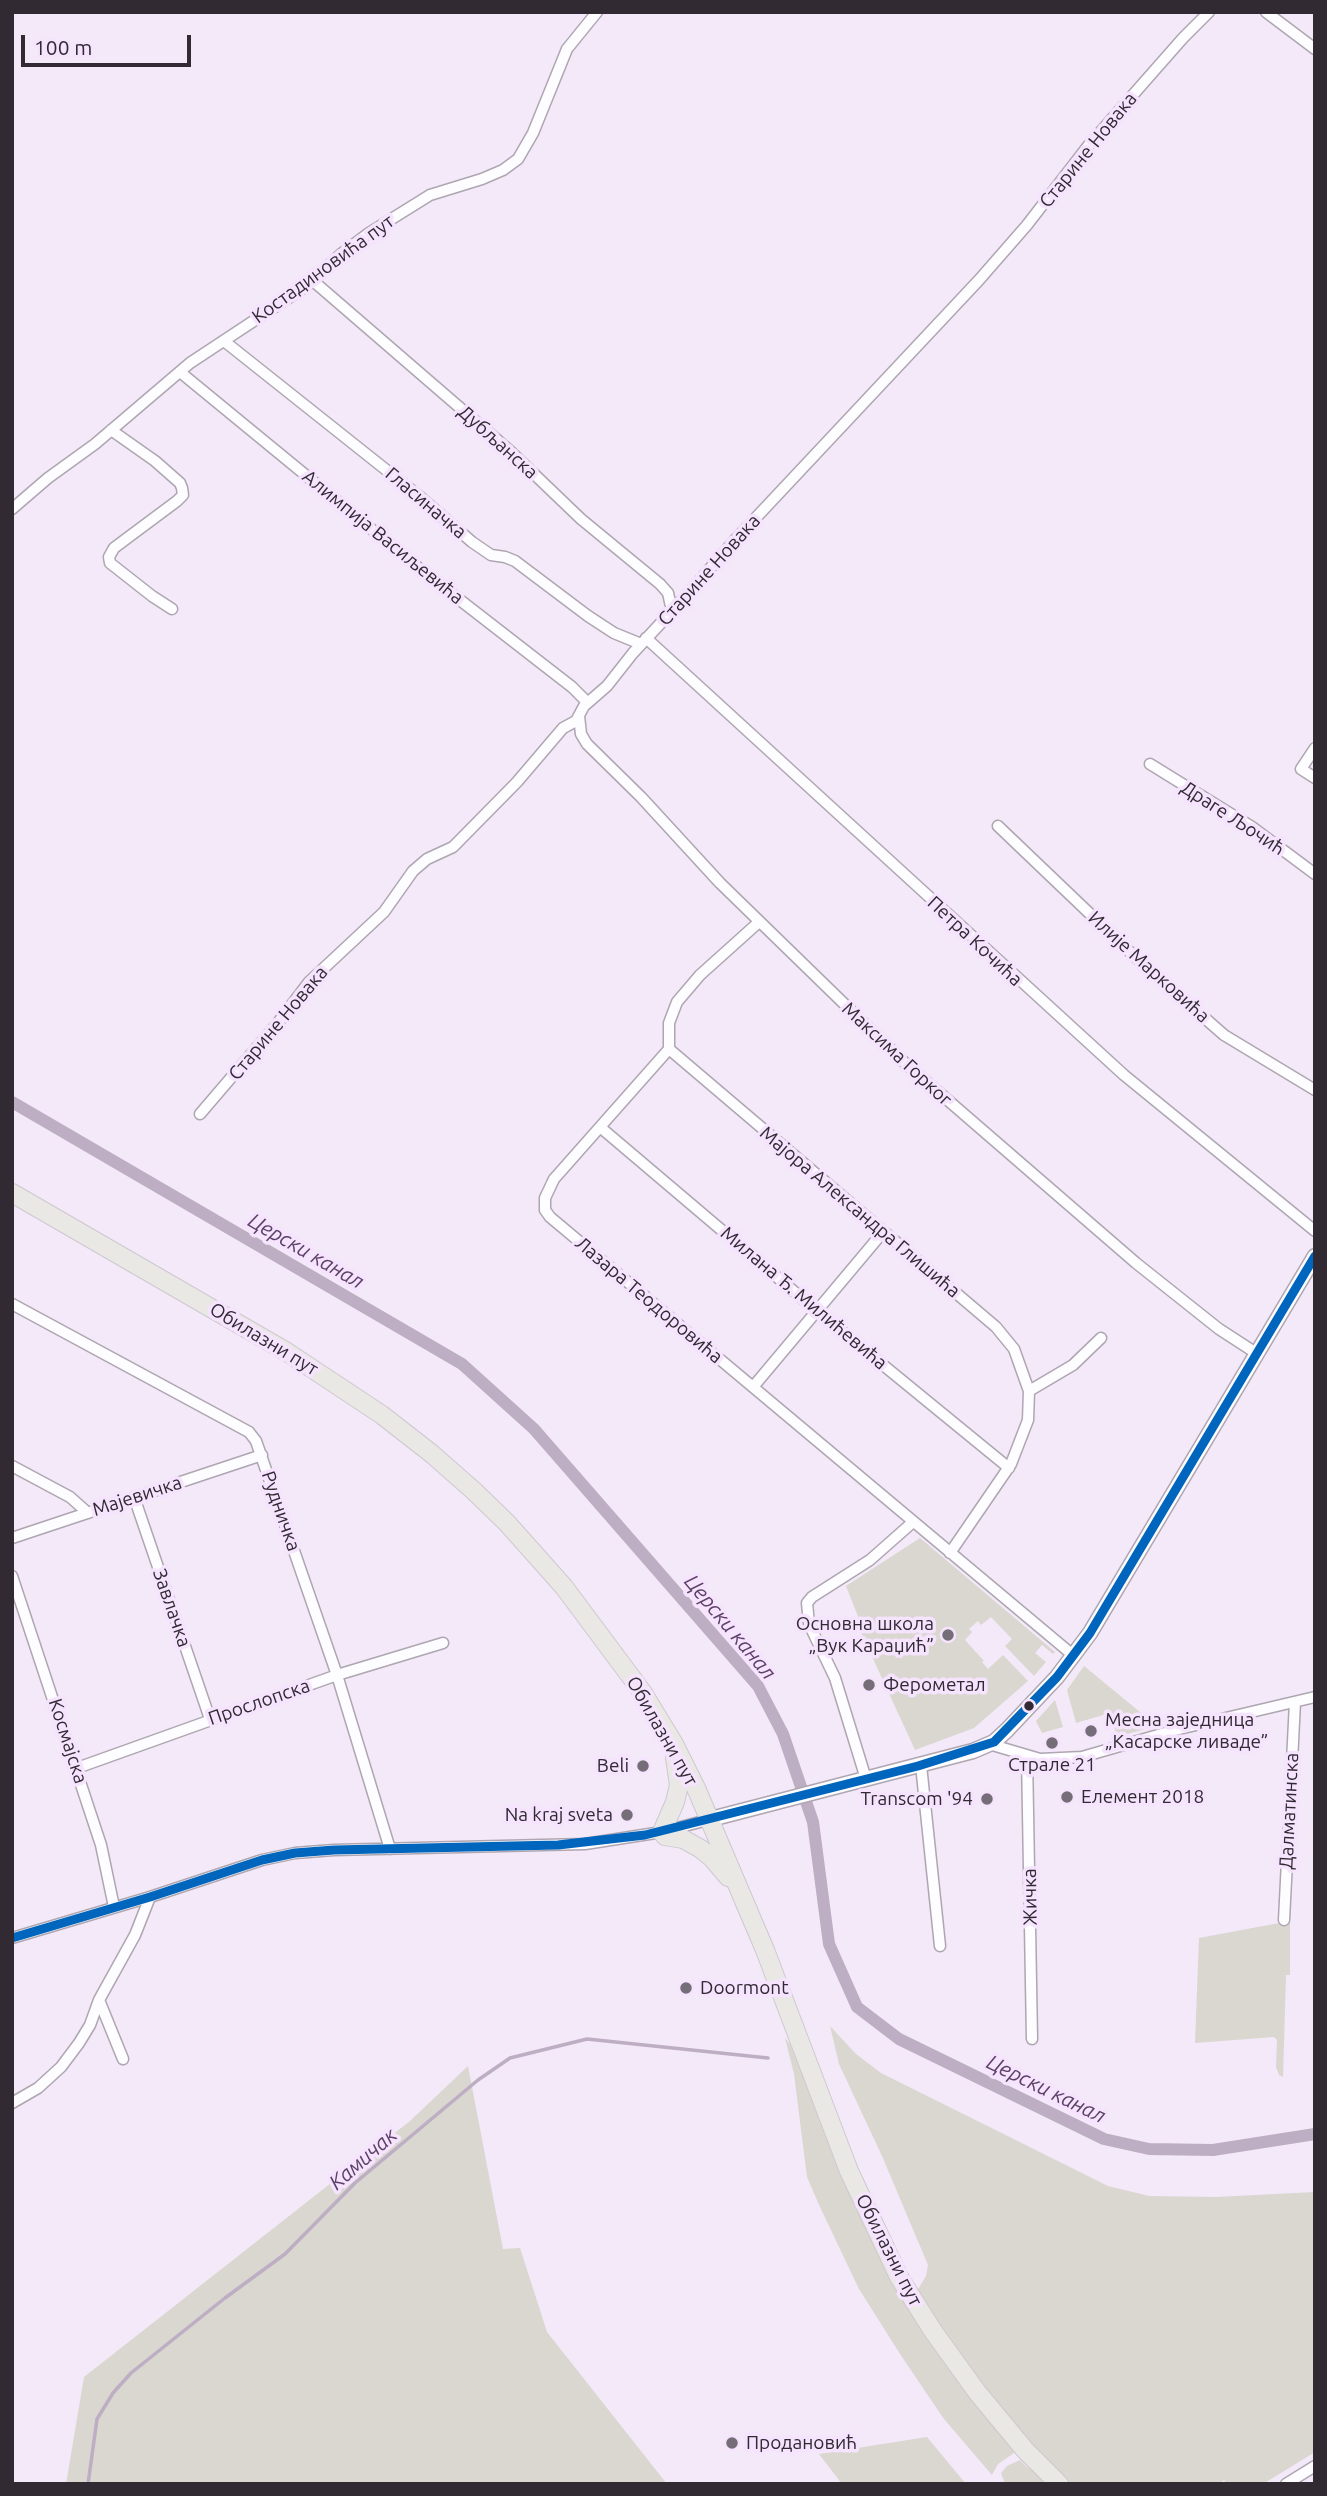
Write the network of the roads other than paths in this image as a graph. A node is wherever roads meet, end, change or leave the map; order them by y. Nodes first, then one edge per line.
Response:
1 (597, 12) edge
2 (1209, 12) edge
3 (1266, 12) edge
4 (1315, 49) edge
5 (312, 280) junction
6 (224, 341) junction
7 (180, 372) junction
8 (111, 430) junction
9 (12, 509) edge
10 (172, 609) dead end
11 (672, 611) junction
12 (644, 641) junction
13 (587, 702) junction
14 (579, 716) junction
15 (1315, 748) edge
16 (1150, 764) dead end
17 (1315, 778) edge
18 (998, 826) dead end
19 (1315, 874) edge
20 (760, 922) junction
21 (668, 1049) junction
22 (1315, 1090) edge
23 (200, 1114) dead end
24 (600, 1127) junction
25 (12, 1193) edge
26 (1315, 1231) edge
27 (883, 1232) junction
28 (1315, 1256) edge
29 (12, 1304) edge
30 (817, 1311) junction
31 (1101, 1338) dead end
32 (1256, 1353) junction
33 (752, 1387) junction
34 (1029, 1391) junction
35 (262, 1455) junction
36 (12, 1466) edge
37 (1009, 1468) junction
38 (134, 1497) junction
39 (88, 1513) junction
40 (913, 1522) junction
41 (12, 1538) edge
42 (950, 1553) junction
43 (12, 1576) edge
44 (443, 1643) dead end
45 (1074, 1656) junction
46 (337, 1675) junction
47 (1315, 1697) edge
48 (1295, 1702) junction
49 (210, 1719) junction
50 (674, 1744) junction
51 (989, 1744) junction
52 (1027, 1756) junction
53 (921, 1765) junction
54 (77, 1768) junction
55 (866, 1779) junction
56 (711, 1819) junction
57 (662, 1832) junction
58 (390, 1849) junction
59 (737, 1884) junction
60 (150, 1897) junction
61 (114, 1907) junction
62 (1284, 1920) dead end
63 (12, 1938) edge
64 (940, 1946) dead end
65 (99, 2000) junction
66 (1032, 2039) dead end
67 (123, 2059) dead end
68 (12, 2103) edge
69 (1315, 2466) edge
70 (1059, 2484) edge
71 (1286, 2484) edge

1 - 5 street, Костадиновића пут
2 - 11 street, Старине Новака
3 - 4 street
5 - 6 street, Костадиновића пут
5 - 11 street, Дубљанска
6 - 7 street, Костадиновића пут
6 - 12 street, Гласиначка
7 - 8 street, Костадиновића пут
7 - 13 street, Алимпија Васиљевића
8 - 9 street, Костадиновића пут
8 - 10 street
11 - 12 street, Старине Новака
12 - 13 street, Старине Новака
12 - 26 street, Петра Кочића
13 - 14 street, Старине Новака
14 - 20 street, Максима Горког
14 - 23 street, Старине Новака
15 - 17 street
16 - 19 street, Драге Љочић
18 - 22 street, Илије Марковића
20 - 21 street
20 - 32 street, Максима Горког
21 - 24 street, Лазара Теодоровића
21 - 27 street, Мајора Александра Глишића
24 - 30 street, Милана Ђ. Милићевића
24 - 33 street, Лазара Теодоровића
25 - 50 main road, Обилазни пут
27 - 30 street
27 - 34 street, Мајора Александра Глишића
28 - 32 street
29 - 35 street, Рудничка
30 - 33 street
30 - 37 street, Милана Ђ. Милићевића
31 - 34 street
32 - 45 street
33 - 40 street, Лазара Теодоровића
34 - 37 street
35 - 38 street, Мајевичка
35 - 46 street, Рудничка
36 - 39 street
37 - 42 street
38 - 39 street, Мајевичка
38 - 49 street, Завлачка
39 - 41 street, Мајевичка
40 - 42 street, Лазара Теодоровића
40 - 55 street
42 - 45 street, Лазара Теодоровића
43 - 54 street, Космајска
44 - 46 street, Прослопска
45 - 51 street
46 - 49 street, Прослопска
46 - 58 street, Рудничка
47 - 48 street
48 - 52 street
48 - 62 street, Далматинска
49 - 54 street, Прослопска
50 - 56 main road, Обилазни пут
50 - 57 main road
51 - 52 street
51 - 53 street
52 - 66 street, Жичка
53 - 55 street
53 - 64 street
54 - 61 street, Космајска
55 - 56 street
56 - 57 street
56 - 59 main road, Обилазни пут
57 - 58 street
57 - 59 main road
58 - 60 street
59 - 70 main road, Обилазни пут
60 - 61 street
60 - 65 street
61 - 63 street
65 - 67 street
65 - 68 street
69 - 71 street

